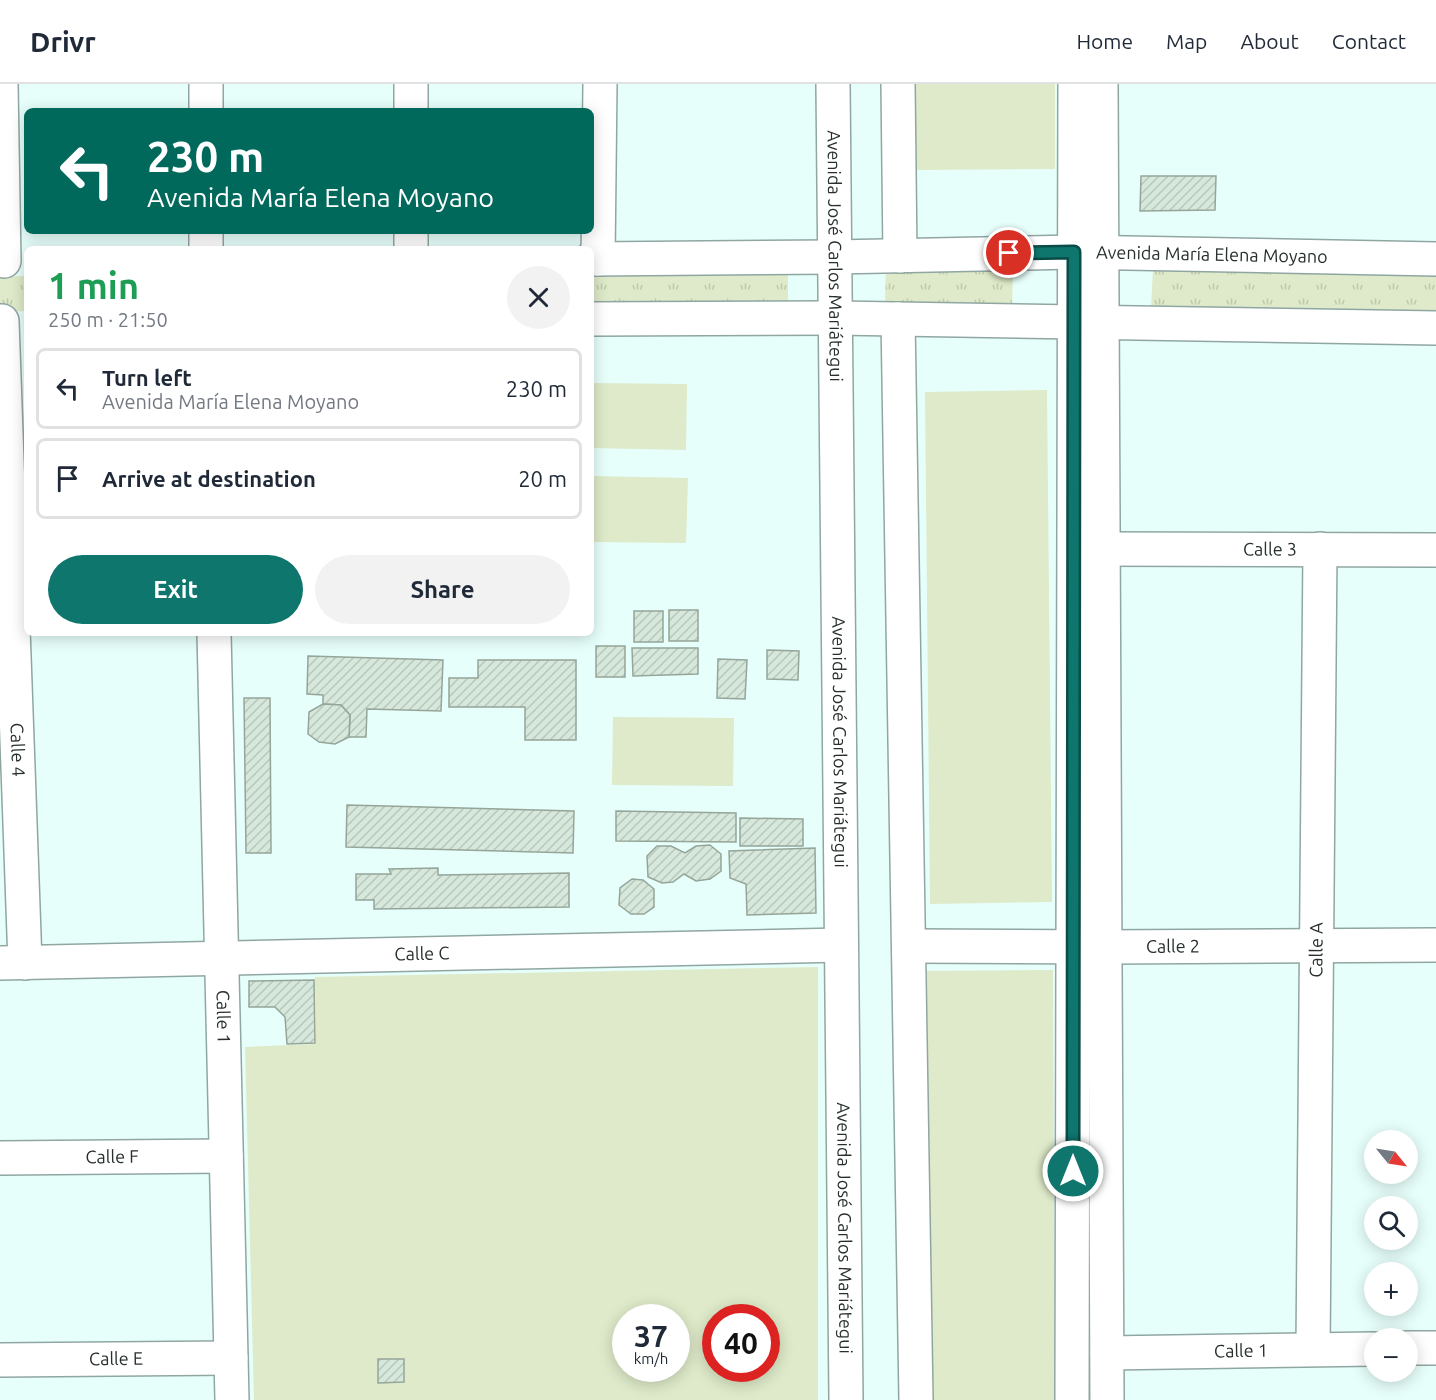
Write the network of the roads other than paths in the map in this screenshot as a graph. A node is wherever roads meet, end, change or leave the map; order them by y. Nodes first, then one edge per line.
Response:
1 (1, 84) edge
2 (206, 84) edge
3 (411, 84) edge
4 (600, 84) edge
5 (833, 84) edge
6 (898, 84) edge
7 (1075, 84) edge
8 (1101, 84) edge
9 (206, 108) edge
10 (411, 108) edge
11 (1088, 252) junction
12 (900, 255) junction
13 (835, 257) junction
14 (595, 259) edge
15 (1436, 259) edge
16 (10, 261) edge
17 (836, 318) junction
18 (897, 319) junction
19 (594, 320) edge
20 (10, 321) edge
21 (1088, 322) junction
22 (1436, 328) edge
23 (1104, 549) junction
24 (1320, 549) junction
25 (1436, 550) edge
26 (19, 562) edge
27 (214, 636) edge
28 (9, 753) edge
29 (841, 945) junction
30 (1436, 945) edge
31 (909, 946) junction
32 (1316, 946) junction
33 (1073, 947) junction
34 (1105, 947) junction
35 (222, 958) junction
36 (13, 963) edge
37 (226, 1156) junction
38 (0, 1158) edge
39 (1364, 1348) edge
40 (1418, 1348) edge
41 (1436, 1348) edge
42 (1313, 1349) junction
43 (1107, 1353) junction
44 (231, 1358) junction
45 (0, 1360) edge
46 (232, 1400) edge
47 (846, 1400) edge
48 (916, 1400) edge
49 (1072, 1400) edge
50 (1107, 1400) edge

1 - 16 street
2 - 9 street
3 - 10 street
4 - 14 street
5 - 13 street, Avenida José Carlos Mariátegui
6 - 12 street
7 - 11 street
8 - 11 street
11 - 12 street, Avenida María Elena Moyano
11 - 15 street, Avenida María Elena Moyano
11 - 21 street
12 - 13 street, Avenida María Elena Moyano
13 - 14 street, Avenida María Elena Moyano
13 - 17 street, Avenida José Carlos Mariátegui
17 - 18 street
17 - 19 street
17 - 29 street, Avenida José Carlos Mariátegui
18 - 21 street
18 - 31 street
20 - 26 street, Calle 4
21 - 22 street
21 - 23 street
21 - 33 street
23 - 24 street, Calle 3
23 - 34 street
24 - 25 street, Calle 3
24 - 32 street, Calle A
26 - 28 street, Calle 4
27 - 35 street, Calle 1
28 - 36 street, Calle 4
29 - 35 street, Calle C
29 - 47 street, Avenida José Carlos Mariátegui
30 - 32 street, Calle 2
31 - 33 street, Calle 2
31 - 48 street
32 - 34 street, Calle 2
32 - 42 street, Calle A
33 - 34 street, Calle 2
33 - 49 street
34 - 43 street
35 - 36 street, Calle C
35 - 37 street, Calle 1
37 - 38 street, Calle F
37 - 44 street, Calle 1
39 - 42 street, Calle 1
40 - 41 street
42 - 43 street, Calle 1
43 - 50 street
44 - 45 street, Calle E
44 - 46 street, Calle 1

